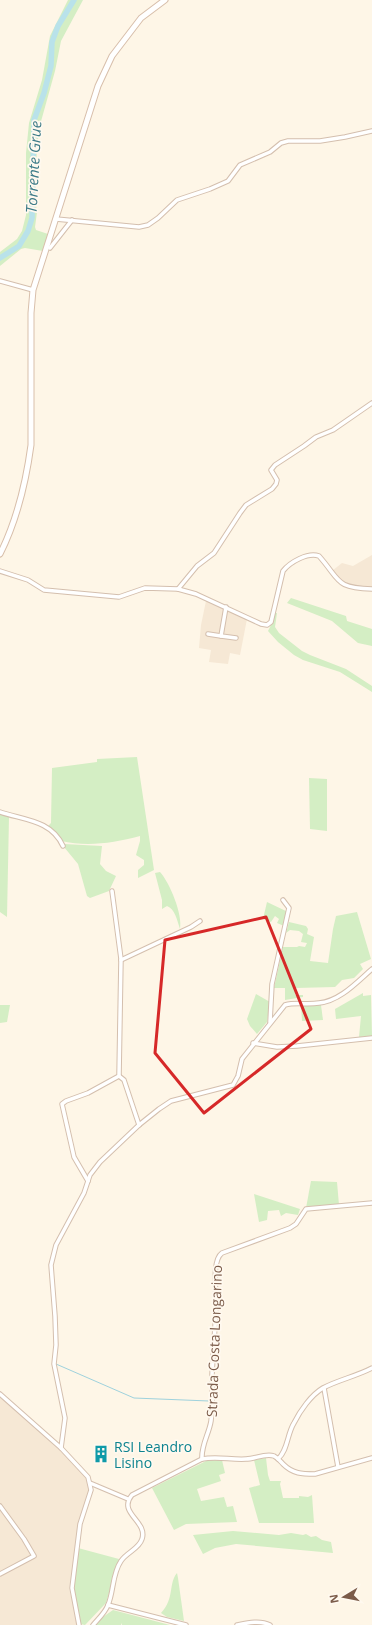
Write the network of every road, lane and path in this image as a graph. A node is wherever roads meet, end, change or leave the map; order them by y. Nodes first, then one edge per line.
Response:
1 (165, 0) edge
2 (372, 131) edge
3 (56, 219) junction
4 (72, 220) junction
5 (50, 248) dead end
6 (0, 281) edge
7 (33, 290) junction
8 (372, 403) edge
9 (0, 554) edge
10 (0, 573) edge
11 (178, 589) junction
12 (372, 589) edge
13 (226, 607) junction
14 (208, 634) dead end
15 (221, 636) junction
16 (236, 638) dead end
17 (0, 812) edge
18 (63, 846) dead end
19 (112, 891) dead end
20 (283, 900) dead end
21 (200, 921) dead end
22 (121, 960) junction
23 (372, 969) edge
24 (269, 1023) junction
25 (372, 1038) edge
26 (253, 1044) junction
27 (119, 1076) junction
28 (139, 1126) junction
29 (88, 1181) junction
30 (372, 1203) edge
31 (372, 1368) edge
32 (324, 1388) junction
33 (0, 1394) edge
34 (61, 1448) junction
35 (372, 1458) edge
36 (202, 1459) junction
37 (278, 1459) junction
38 (338, 1467) junction
39 (90, 1483) junction
40 (128, 1499) junction
41 (0, 1506) edge
42 (0, 1574) edge
43 (108, 1605) junction
44 (79, 1625) edge
45 (93, 1625) edge
46 (186, 1625) edge
47 (237, 1625) edge
48 (270, 1625) edge

1 - 3 main road
2 - 4 street
3 - 4 street
3 - 7 main road
4 - 5 street
6 - 7 street
7 - 9 main road
8 - 11 street
10 - 11 street
11 - 13 street
12 - 13 street
13 - 15 street
14 - 15 street
15 - 16 street
17 - 18 street
19 - 22 street
20 - 24 street
21 - 22 street
22 - 27 street
23 - 24 street
24 - 26 street
25 - 26 street
26 - 28 street
27 - 28 street
27 - 29 street
28 - 29 street
29 - 34 street
30 - 36 street, Strada Costa Longarino
31 - 32 street
32 - 37 street
32 - 38 street
33 - 34 street
34 - 39 street
35 - 38 street
36 - 37 street
36 - 40 street
37 - 38 street
39 - 40 street
39 - 44 street
40 - 43 street
41 - 42 street
43 - 45 street
43 - 46 street
47 - 48 street

